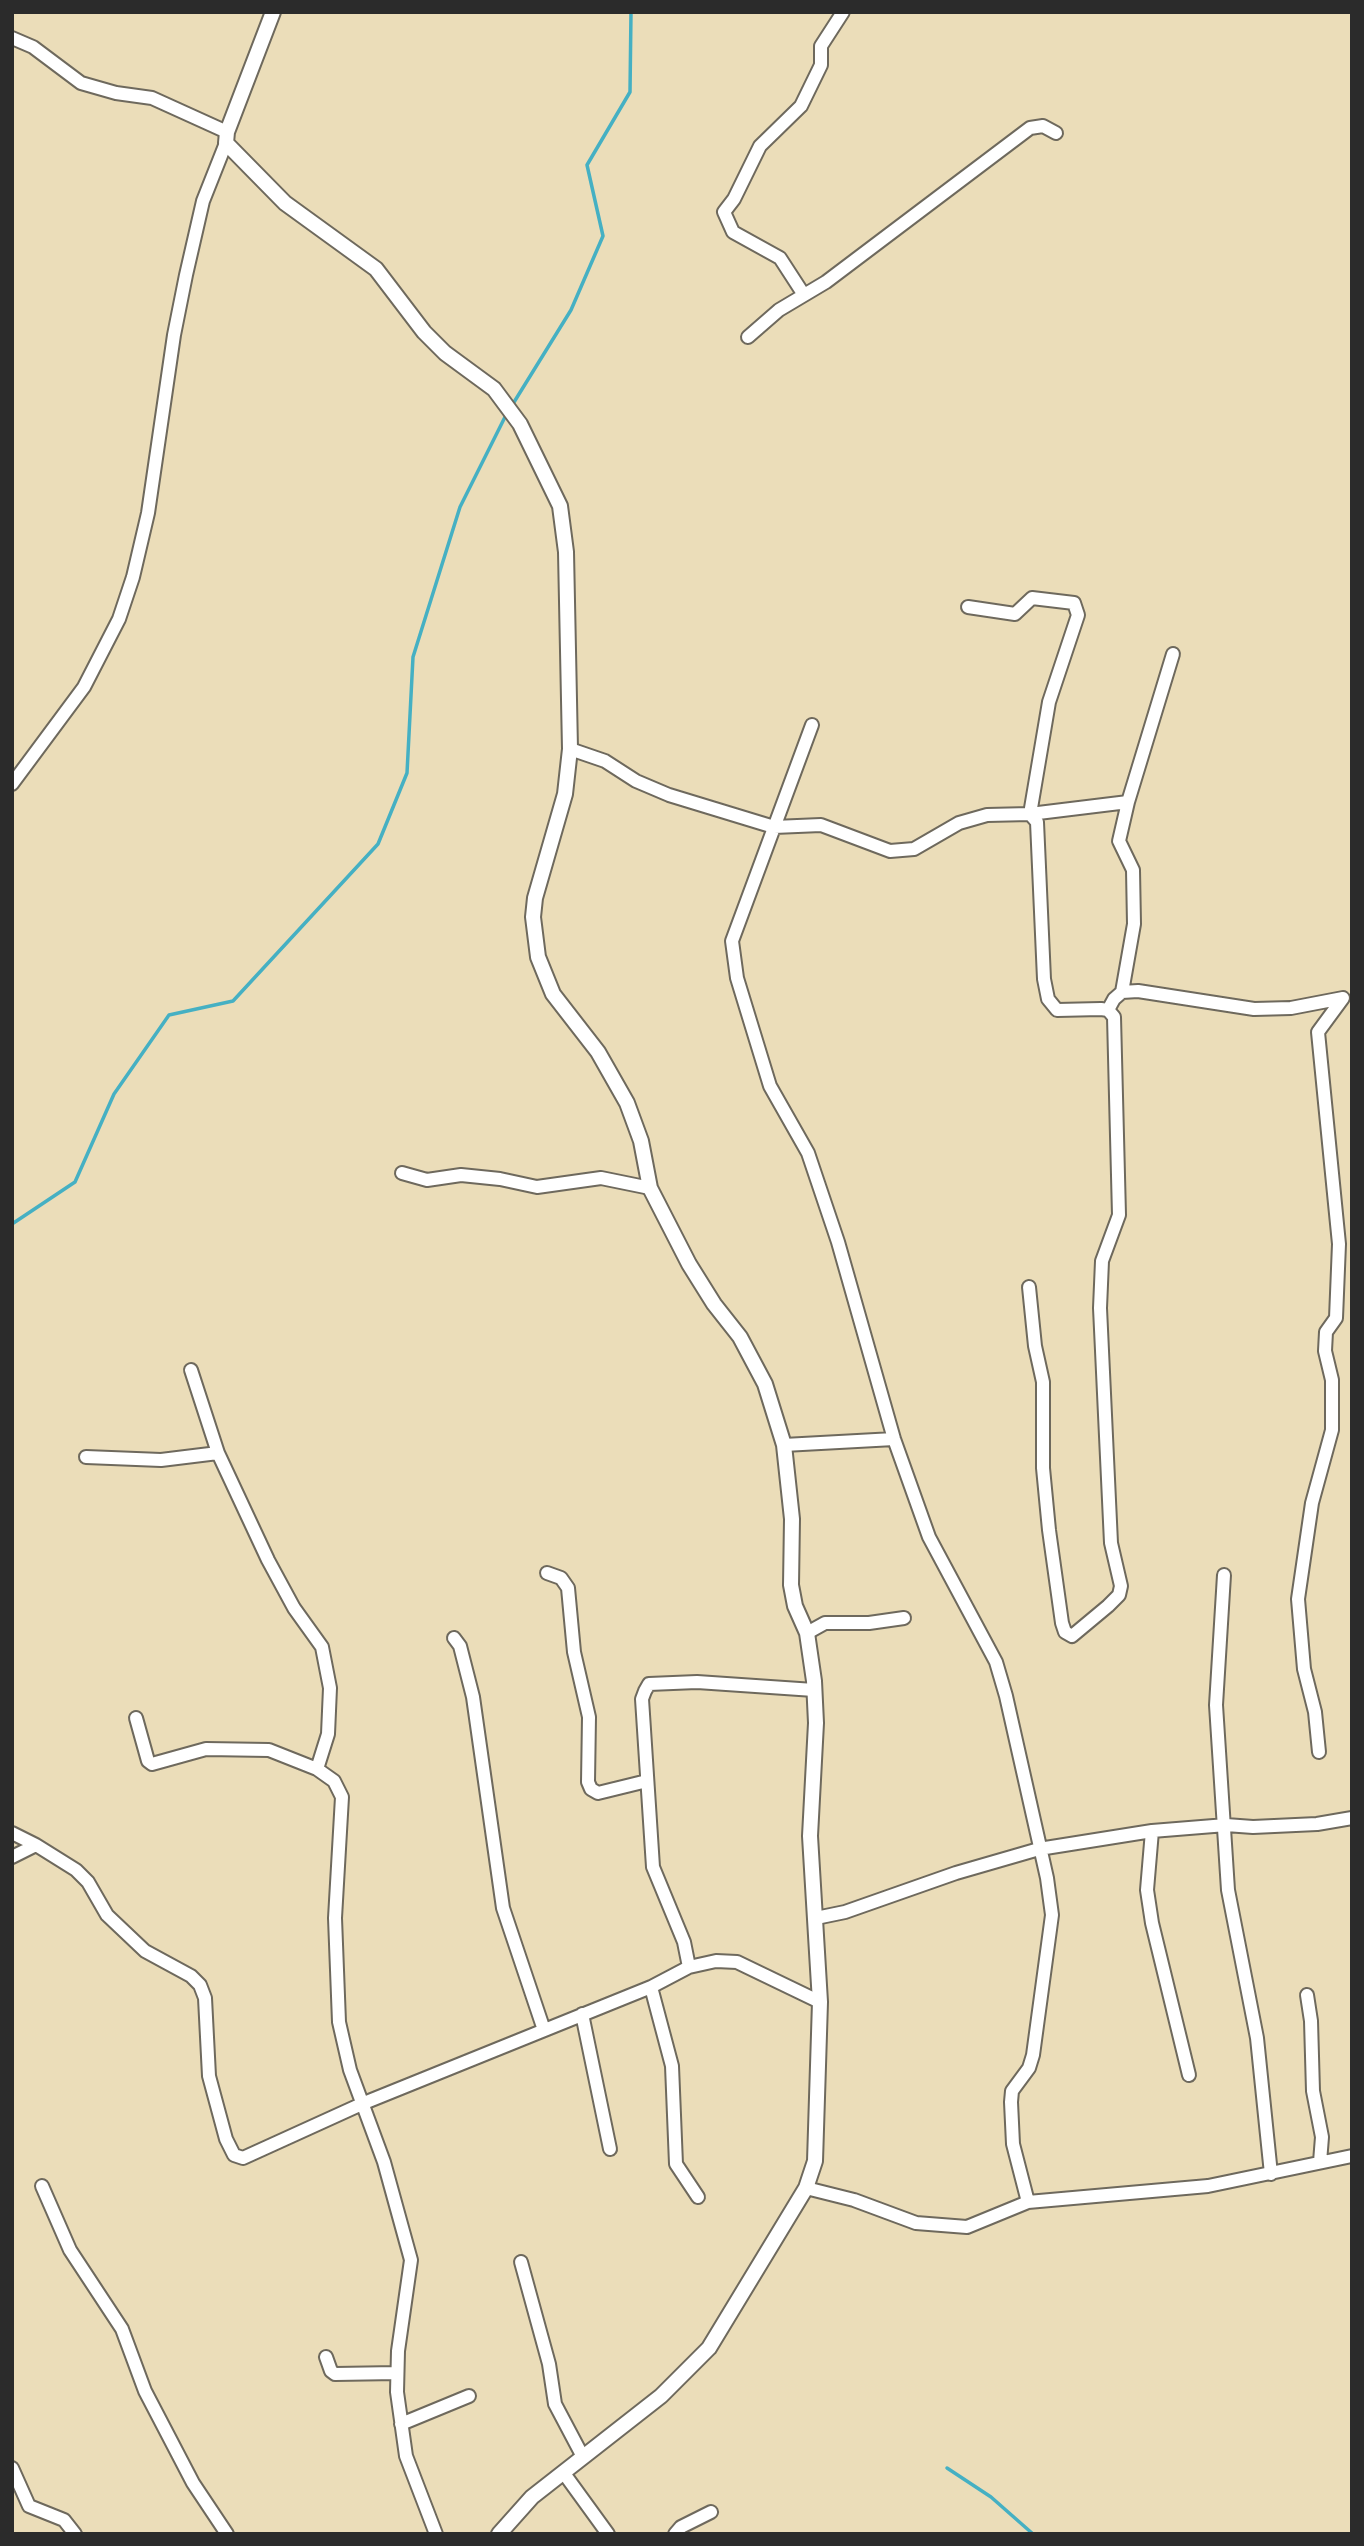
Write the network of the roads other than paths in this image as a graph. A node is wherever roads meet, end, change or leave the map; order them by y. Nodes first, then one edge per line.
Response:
1 (273, 12) edge
2 (843, 12) edge
3 (12, 38) edge
4 (1056, 133) dead end
5 (226, 137) junction
6 (804, 295) junction
7 (748, 337) dead end
8 (968, 607) dead end
9 (1173, 654) dead end
10 (812, 725) dead end
11 (570, 749) junction
12 (12, 784) edge
13 (1128, 802) junction
14 (1030, 814) junction
15 (774, 827) junction
16 (1122, 992) junction
17 (1347, 998) edge
18 (1108, 1010) junction
19 (402, 1173) dead end
20 (650, 1188) junction
21 (1029, 1287) dead end
22 (191, 1370) dead end
23 (894, 1439) junction
24 (784, 1445) junction
25 (219, 1453) junction
26 (86, 1457) dead end
27 (547, 1573) dead end
28 (1224, 1575) dead end
29 (904, 1618) dead end
30 (807, 1633) junction
31 (454, 1638) dead end
32 (814, 1690) junction
33 (136, 1718) dead end
34 (1319, 1752) dead end
35 (317, 1769) junction
36 (647, 1781) junction
37 (1352, 1818) edge
38 (1226, 1825) junction
39 (1152, 1831) junction
40 (12, 1833) edge
41 (36, 1845) junction
42 (1039, 1849) junction
43 (12, 1857) edge
44 (816, 1918) junction
45 (689, 1967) junction
46 (651, 1987) junction
47 (1307, 1995) dead end
48 (820, 2002) junction
49 (582, 2014) junction
50 (544, 2030) junction
51 (1189, 2075) dead end
52 (364, 2103) junction
53 (610, 2149) dead end
54 (1352, 2156) edge
55 (1320, 2162) junction
56 (1271, 2174) junction
57 (42, 2186) dead end
58 (806, 2188) junction
59 (698, 2197) dead end
60 (1028, 2202) junction
61 (521, 2262) dead end
62 (326, 2357) dead end
63 (397, 2373) junction
64 (469, 2396) dead end
65 (401, 2424) junction
66 (583, 2457) junction
67 (12, 2468) edge
68 (563, 2472) junction
69 (711, 2512) dead end
70 (75, 2534) edge
71 (227, 2534) edge
72 (436, 2534) edge
73 (499, 2534) edge
74 (608, 2534) edge
75 (675, 2534) edge

1 - 5 street
2 - 6 street
3 - 5 street
4 - 6 street
5 - 11 street
5 - 12 street
6 - 7 street
8 - 14 street
9 - 13 street
10 - 15 street
11 - 15 street
11 - 20 street
13 - 14 street
13 - 16 street
14 - 15 street
14 - 18 street
15 - 23 street
16 - 17 street
16 - 18 street
17 - 34 street
18 - 21 street
19 - 20 street
20 - 24 street
22 - 25 street
23 - 24 street
23 - 42 street
24 - 30 street
25 - 26 street
25 - 35 street
27 - 36 street
28 - 38 street
29 - 30 street
30 - 32 street
31 - 50 street
32 - 36 street
32 - 44 street
33 - 35 street
35 - 52 street
36 - 45 street
37 - 38 street
38 - 39 street
38 - 56 street
39 - 42 street
39 - 51 street
40 - 41 street
41 - 43 street
41 - 52 street
42 - 44 street
42 - 60 street
44 - 48 street
45 - 46 street
45 - 48 street
46 - 49 street
46 - 59 street
47 - 55 street
48 - 58 street
49 - 50 street
49 - 53 street
50 - 52 street
52 - 63 street
54 - 55 street
55 - 56 street
56 - 60 street
57 - 71 street
58 - 60 street
58 - 66 street
61 - 66 street
62 - 63 street
63 - 65 street
64 - 65 street
65 - 72 street
66 - 68 street
67 - 70 street
68 - 73 street
68 - 74 street
69 - 75 street

